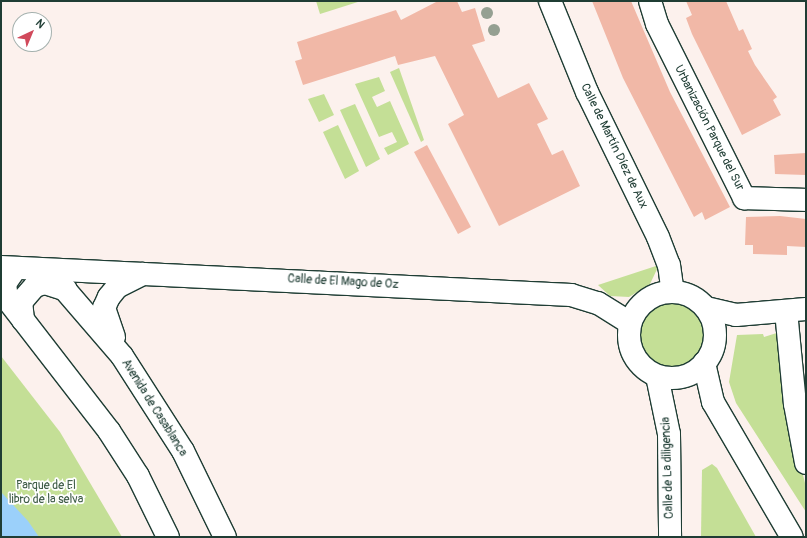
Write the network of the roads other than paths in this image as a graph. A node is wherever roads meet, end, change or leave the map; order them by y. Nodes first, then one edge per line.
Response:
1 (550, 1) edge
2 (650, 1) edge
3 (806, 200) edge
4 (8, 267) edge
5 (48, 270) junction
6 (143, 274) junction
7 (66, 290) junction
8 (674, 292) junction
9 (1, 300) edge
10 (706, 308) junction
11 (796, 310) edge
12 (23, 320) junction
13 (630, 323) junction
14 (122, 356) junction
15 (704, 363) junction
16 (657, 376) junction
17 (806, 463) edge
18 (168, 537) edge
19 (225, 537) edge
20 (670, 537) edge
21 (792, 537) edge

1 - 8 street, Calle de Martín Díez de Aux
2 - 3 street, Urbanización Parque del Sur
4 - 5 street, Calle de El Mago de Oz
4 - 12 street
5 - 6 street, Calle de El Mago de Oz
5 - 7 street, Avenida de Casablanca
6 - 13 street, Calle de El Mago de Oz
6 - 14 street
7 - 12 street
7 - 14 street, Avenida de Casablanca
8 - 10 street
8 - 13 street
9 - 12 street
10 - 11 street
10 - 15 street
11 - 17 street
12 - 18 street
13 - 16 street
14 - 19 street, Avenida de Casablanca
15 - 16 street
15 - 21 street
16 - 20 street, Calle de La diligencia

